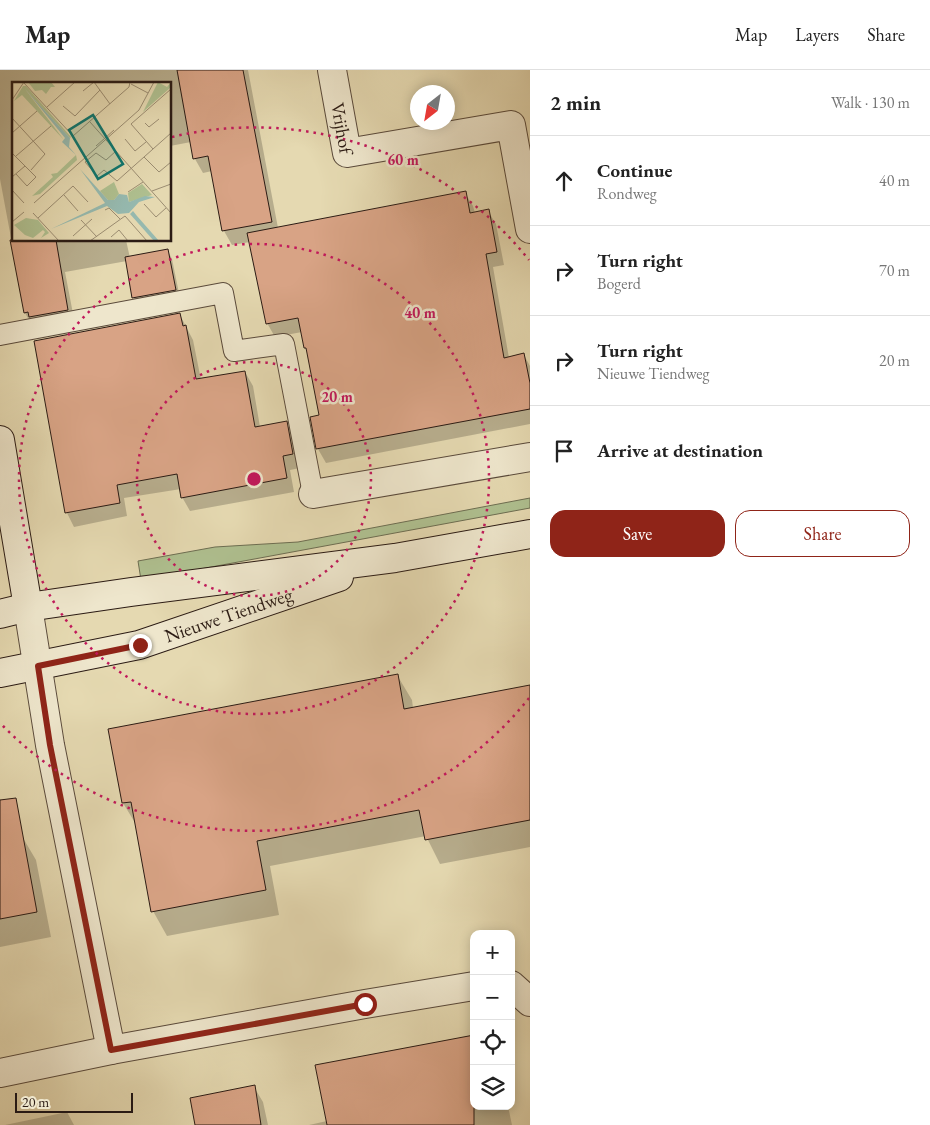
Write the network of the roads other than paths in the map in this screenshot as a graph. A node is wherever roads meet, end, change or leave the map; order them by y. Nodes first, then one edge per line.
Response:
1 (332, 70) edge
2 (530, 229) edge
3 (0, 335) edge
4 (0, 440) edge
5 (530, 457) edge
6 (313, 494) joint
7 (530, 534) edge
8 (395, 558) junction
9 (28, 607) junction
10 (0, 614) edge
11 (38, 666) junction
12 (0, 673) edge
13 (470, 986) edge
14 (515, 987) edge
15 (530, 1002) edge
16 (111, 1050) junction
17 (0, 1072) edge

1 - 2 street, Vrijhof
3 - 6 lane
4 - 9 street
5 - 6 street
7 - 8 street, Nieuwe Tiendweg
8 - 9 street, Nieuwe Tiendweg
8 - 11 street, Nieuwe Tiendweg
9 - 10 street, Nieuwe Tiendweg
9 - 11 street
11 - 12 street, Nieuwe Tiendweg
11 - 16 street
13 - 16 street
14 - 15 street
16 - 17 street

